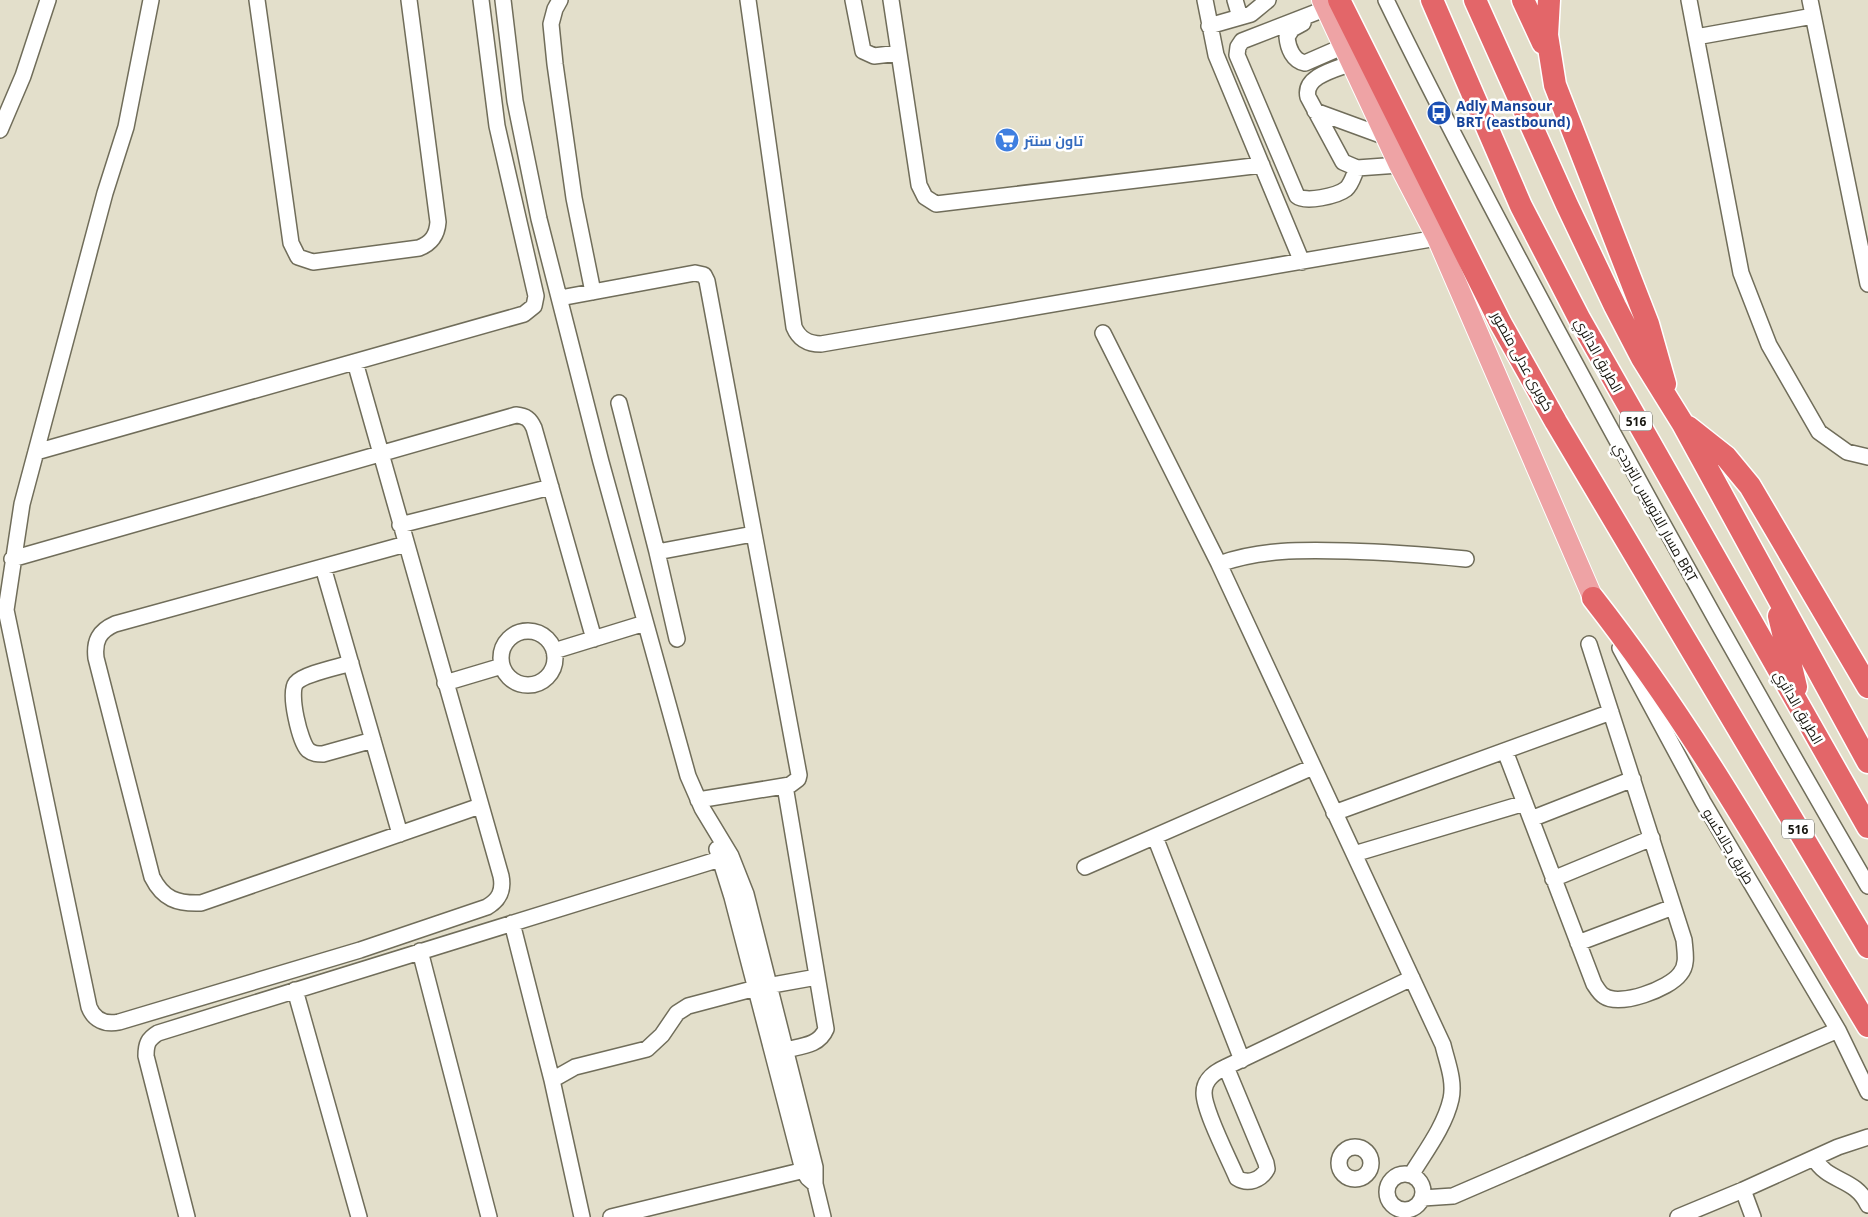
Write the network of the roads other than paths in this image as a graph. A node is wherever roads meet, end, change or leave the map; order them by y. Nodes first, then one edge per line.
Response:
1 (48, 0) edge
2 (151, 0) edge
3 (257, 0) edge
4 (409, 0) edge
5 (481, 0) edge
6 (503, 0) edge
7 (560, 0) edge
8 (748, 0) edge
9 (853, 0) edge
10 (891, 0) edge
11 (1205, 0) edge
12 (1235, 0) edge
13 (1268, 0) edge
14 (1386, 0) edge
15 (1432, 0) edge
16 (1475, 0) edge
17 (1548, 0) edge
18 (1689, 0) edge
19 (1810, 0) edge
20 (1526, 3) edge
21 (1327, 5) edge
22 (1813, 16) junction
23 (1240, 17) junction
24 (1209, 26) junction
25 (1696, 37) junction
26 (899, 53) junction
27 (1348, 54) junction
28 (1550, 60) junction
29 (1315, 111) junction
30 (0, 130) edge
31 (1386, 137) junction
32 (1262, 165) junction
33 (1399, 165) junction
34 (1357, 168) junction
35 (1437, 238) junction
36 (1302, 262) junction
37 (1868, 284) edge
38 (593, 292) junction
39 (560, 298) junction
40 (1104, 333) dead end
41 (355, 362) junction
42 (1669, 402) junction
43 (619, 403) dead end
44 (1683, 424) junction
45 (36, 452) junction
46 (381, 454) junction
47 (1868, 457) edge
48 (551, 488) junction
49 (400, 525) junction
50 (753, 534) junction
51 (406, 544) junction
52 (657, 552) junction
53 (12, 559) junction
54 (1466, 559) dead end
55 (1218, 564) junction
56 (323, 567) junction
57 (1771, 586) junction
58 (1593, 598) junction
59 (645, 623) junction
60 (594, 639) junction
61 (676, 639) dead end
62 (1589, 644) dead end
63 (554, 651) junction
64 (351, 663) junction
65 (502, 666) junction
66 (445, 683) junction
67 (1868, 687) edge
68 (1611, 712) junction
69 (1802, 713) junction
70 (373, 740) junction
71 (1504, 751) junction
72 (1868, 762) edge
73 (1313, 767) junction
74 (1633, 779) junction
75 (785, 786) junction
76 (698, 800) junction
77 (1525, 804) junction
78 (480, 806) junction
79 (1334, 813) junction
80 (1531, 819) junction
81 (1868, 827) edge
82 (400, 834) junction
83 (716, 834) junction
84 (1155, 837) junction
85 (1652, 838) junction
86 (1354, 854) junction
87 (720, 859) junction
88 (1085, 867) dead end
89 (1554, 879) junction
90 (1868, 886) edge
91 (1673, 907) junction
92 (512, 924) junction
93 (1578, 943) junction
94 (1868, 947) edge
95 (420, 951) junction
96 (817, 977) junction
97 (1412, 978) junction
98 (762, 986) junction
99 (295, 990) junction
100 (1868, 1026) edge
101 (1838, 1030) junction
102 (785, 1050) junction
103 (1242, 1060) junction
104 (1226, 1067) junction
105 (552, 1080) junction
106 (1868, 1092) edge
107 (1868, 1137) edge
108 (1814, 1158) junction
109 (809, 1169) junction
110 (1370, 1170) dead end
111 (1411, 1175) junction
112 (1388, 1186) junction
113 (1743, 1190) junction
114 (1423, 1198) junction
115 (1868, 1205) edge
116 (187, 1217) edge
117 (359, 1217) edge
118 (489, 1217) edge
119 (582, 1217) edge
120 (611, 1217) edge
121 (823, 1217) edge
122 (1678, 1217) edge
123 (1753, 1217) edge

1 - 30 street
2 - 45 street
3 - 4 street
5 - 41 street
6 - 39 street
7 - 38 street
8 - 36 street
9 - 26 street
10 - 26 street
11 - 24 street
12 - 23 street
13 - 23 street
14 - 90 street, مسار الاتوبيس الترددي BRT
15 - 69 highway, الطريق الدائري / 516
16 - 42 highway, 516
17 - 28 highway
18 - 25 street
19 - 22 street
20 - 28 highway
21 - 27 main road
21 - 27 street
21 - 34 street
21 - 94 highway, كوبرى عدلى منصور / 516
22 - 25 street
22 - 37 street
23 - 24 street
24 - 32 street
25 - 47 street
26 - 32 street
27 - 29 street
27 - 31 main road
28 - 42 highway
29 - 31 street
29 - 34 street
31 - 33 main road
32 - 36 street
33 - 34 street
33 - 35 main road
35 - 36 street
35 - 58 main road
38 - 39 street
38 - 50 street
39 - 59 street
40 - 55 street
41 - 45 street
41 - 46 street
42 - 44 highway, 516
43 - 52 street
44 - 57 highway, 516
44 - 67 highway
45 - 53 street
46 - 48 street
46 - 49 street
46 - 53 street
48 - 49 street
48 - 60 street
49 - 51 street
50 - 52 street
50 - 75 street
51 - 56 street
51 - 66 street
52 - 61 street
53 - 78 street
54 - 55 street
55 - 73 street
56 - 64 street
56 - 82 street
57 - 69 highway
57 - 72 highway, 516
58 - 100 highway
58 - 101 street, طريق جالاكسو
59 - 60 street
59 - 76 street
60 - 63 street
62 - 68 street
63 - 65 street
63 - 65 street
64 - 70 street
64 - 70 street
65 - 66 street
66 - 78 street
68 - 71 street
68 - 74 street
69 - 81 highway, الطريق الدائري / 516
70 - 82 street
71 - 77 street
71 - 79 street
73 - 79 street
73 - 84 street
74 - 80 street
74 - 85 street
75 - 76 street
75 - 96 street
76 - 83 street
77 - 80 street
77 - 86 street
78 - 82 street
79 - 86 street
80 - 89 street
83 - 87 street
83 - 98 street
84 - 88 street
84 - 103 street
85 - 89 street
85 - 91 street
86 - 97 street
87 - 92 street
87 - 98 street
89 - 93 street
91 - 93 street
91 - 93 street
92 - 95 street
92 - 105 street
95 - 99 street
95 - 118 street
96 - 98 street
96 - 102 street
97 - 103 street
97 - 111 street
98 - 102 street
98 - 105 street
98 - 109 street
99 - 116 street
99 - 117 street
101 - 106 street, طريق جالاكسو
101 - 114 street
102 - 109 street
103 - 104 street
104 - 104 street
105 - 119 street
107 - 108 street
108 - 113 street
108 - 115 street
109 - 120 street
109 - 121 street
110 - 112 street
111 - 112 street
111 - 114 street
112 - 114 street
113 - 122 street
113 - 123 street

